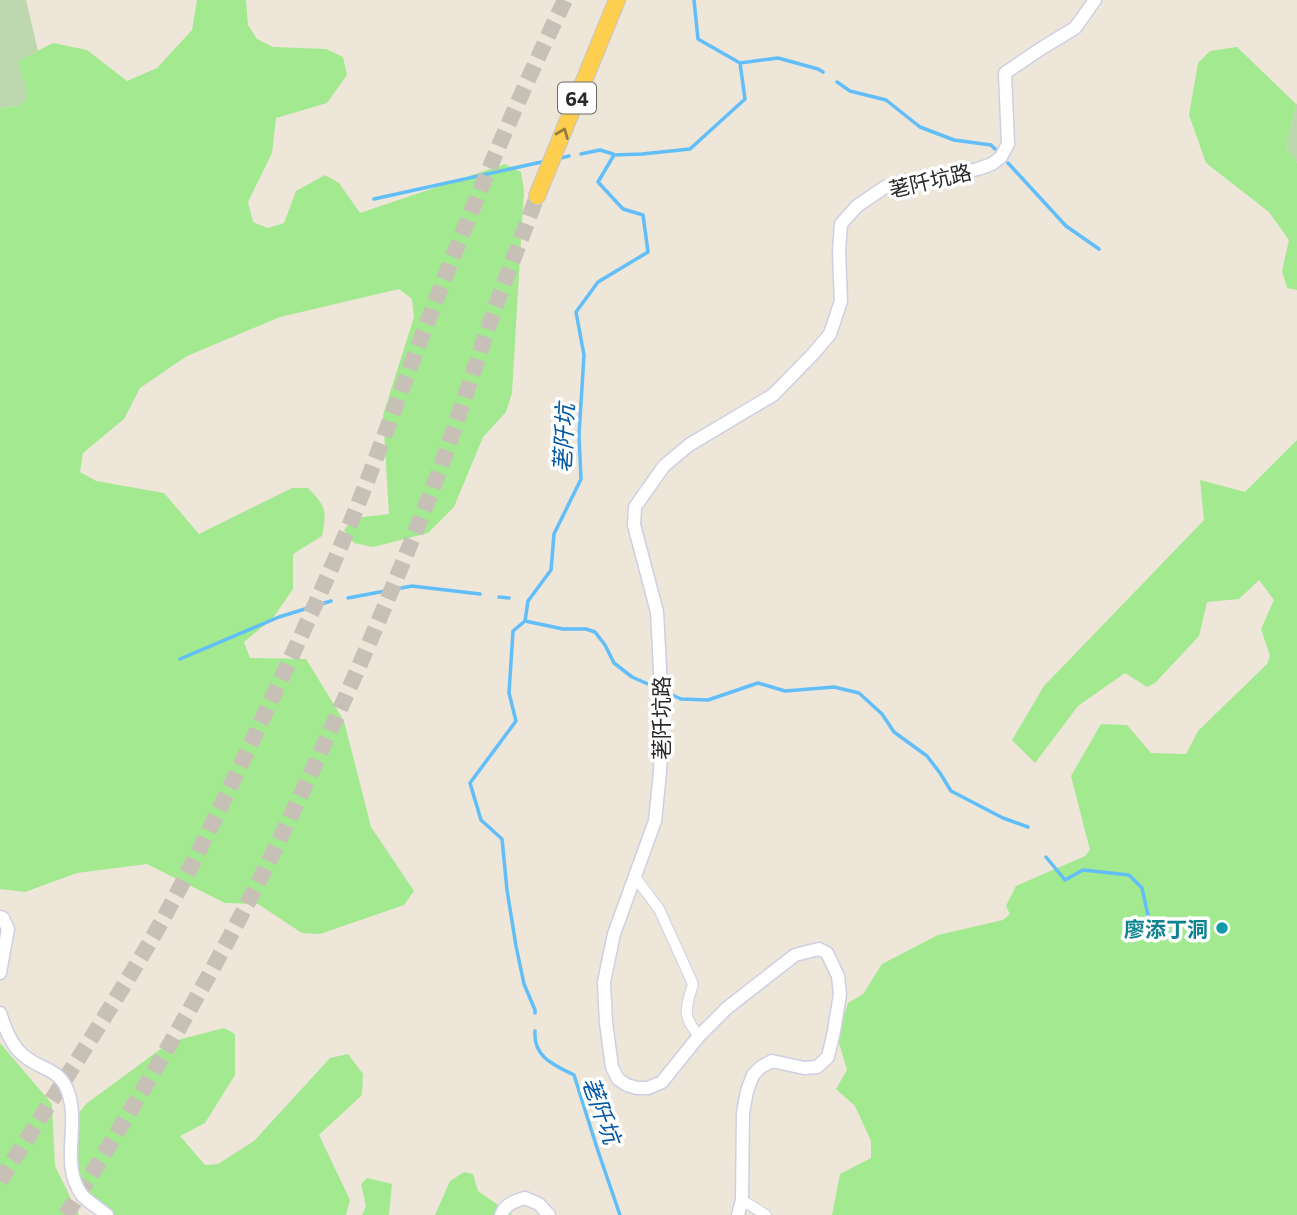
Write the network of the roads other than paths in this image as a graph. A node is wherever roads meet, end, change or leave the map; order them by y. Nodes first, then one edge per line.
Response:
1 (617, 0) edge
2 (1095, 0) edge
3 (537, 196) tunnel mouth
4 (635, 877) junction
5 (0, 918) edge
6 (0, 973) edge
7 (0, 1013) edge
8 (699, 1036) junction
9 (741, 1200) junction
10 (107, 1215) edge
11 (501, 1215) edge
12 (549, 1215) edge
13 (738, 1215) edge
14 (766, 1215) edge

3 -> 1 highway, 64
2 - 4 street, 荖阡坑路
4 - 8 street
4 - 8 street, 荖阡坑路
5 - 6 street
7 - 10 street
8 - 9 street, 荖阡坑路
9 - 13 street, 荖阡坑路
9 - 14 street
11 - 12 street

